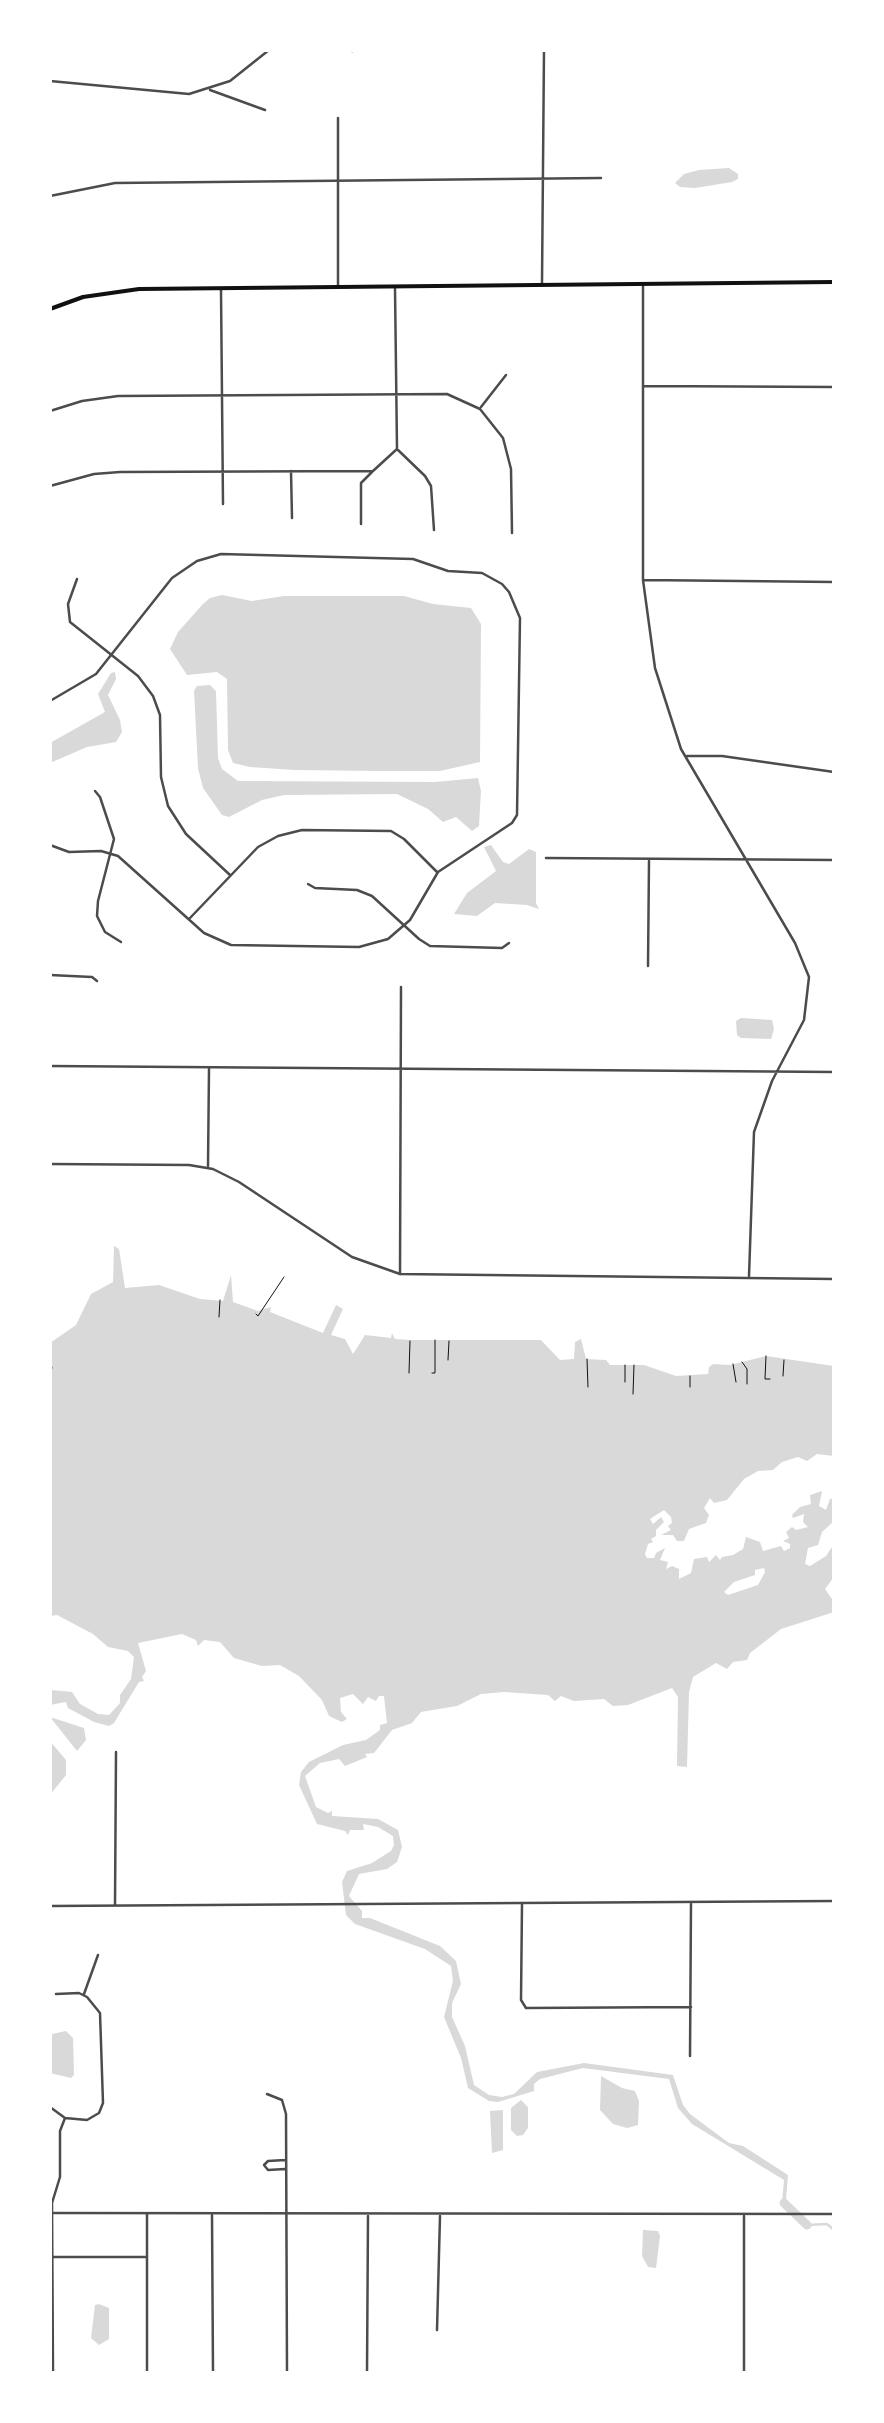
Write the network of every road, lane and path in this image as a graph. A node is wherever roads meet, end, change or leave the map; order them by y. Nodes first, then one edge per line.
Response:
1 (269, 50) edge
2 (544, 50) edge
3 (50, 80) edge
4 (210, 90) junction
5 (265, 110) dead end
6 (338, 118) dead end
7 (601, 178) dead end
8 (541, 179) junction
9 (339, 180) junction
10 (50, 196) edge
11 (834, 282) edge
12 (643, 284) junction
13 (542, 285) junction
14 (395, 286) junction
15 (338, 287) junction
16 (222, 288) junction
17 (50, 308) edge
18 (506, 375) dead end
19 (643, 386) junction
20 (834, 387) edge
21 (396, 393) junction
22 (222, 395) junction
23 (480, 408) junction
24 (50, 411) edge
25 (397, 449) junction
26 (222, 470) junction
27 (291, 470) junction
28 (373, 470) junction
29 (50, 486) edge
30 (223, 504) dead end
31 (292, 518) dead end
32 (361, 524) dead end
33 (434, 530) dead end
34 (512, 533) dead end
35 (77, 579) dead end
36 (642, 580) junction
37 (834, 582) edge
38 (112, 656) junction
39 (50, 700) edge
40 (686, 757) junction
41 (834, 772) edge
42 (95, 791) dead end
43 (50, 845) edge
44 (113, 853) junction
45 (546, 858) dead end
46 (649, 859) junction
47 (745, 860) junction
48 (834, 860) edge
49 (438, 872) junction
50 (230, 875) junction
51 (308, 884) dead end
52 (189, 919) junction
53 (405, 926) junction
54 (121, 942) dead end
55 (509, 943) dead end
56 (648, 966) dead end
57 (50, 975) edge
58 (97, 981) dead end
59 (401, 987) dead end
60 (50, 1066) edge
61 (209, 1068) junction
62 (401, 1069) junction
63 (777, 1071) junction
64 (834, 1072) edge
65 (50, 1164) edge
66 (208, 1167) junction
67 (400, 1274) junction
68 (284, 1278) dead end
69 (749, 1278) junction
70 (834, 1278) edge
71 (220, 1300) dead end
72 (256, 1314) dead end
73 (219, 1317) dead end
74 (410, 1340) dead end
75 (435, 1340) dead end
76 (448, 1340) dead end
77 (766, 1356) dead end
78 (587, 1359) dead end
79 (448, 1360) dead end
80 (784, 1360) dead end
81 (50, 1361) edge
82 (742, 1362) dead end
83 (733, 1364) dead end
84 (626, 1365) dead end
85 (634, 1365) dead end
86 (52, 1368) edge
87 (432, 1373) dead end
88 (409, 1374) dead end
89 (690, 1376) dead end
90 (783, 1376) dead end
91 (770, 1379) dead end
92 (625, 1382) dead end
93 (736, 1382) dead end
94 (747, 1384) dead end
95 (588, 1387) dead end
96 (690, 1387) dead end
97 (633, 1394) dead end
98 (116, 1752) dead end
99 (834, 1900) edge
100 (692, 1902) junction
101 (522, 1903) junction
102 (114, 1905) junction
103 (50, 1906) edge
104 (98, 1955) dead end
105 (56, 1994) dead end
106 (83, 1995) junction
107 (691, 2007) junction
108 (690, 2056) dead end
109 (266, 2094) dead end
110 (50, 2107) edge
111 (65, 2118) junction
112 (287, 2160) junction
113 (50, 2168) edge
114 (60, 2168) junction
115 (287, 2170) junction
116 (51, 2213) edge
117 (147, 2213) junction
118 (212, 2214) junction
119 (287, 2214) junction
120 (368, 2214) junction
121 (440, 2214) junction
122 (744, 2214) junction
123 (834, 2214) edge
124 (52, 2257) edge
125 (147, 2257) junction
126 (438, 2330) dead end
127 (53, 2373) edge
128 (147, 2373) edge
129 (213, 2373) edge
130 (287, 2373) edge
131 (367, 2373) edge
132 (744, 2373) edge

1 - 4 street
2 - 8 street
3 - 4 street
4 - 5 street
6 - 9 street
7 - 8 street
8 - 9 street
8 - 13 street
9 - 10 street
9 - 15 street
11 - 12 main road
12 - 13 main road
12 - 19 street
13 - 14 main road
14 - 15 main road
14 - 21 street
15 - 16 main road
16 - 17 main road
16 - 22 street
18 - 23 street
19 - 20 street
19 - 36 street
21 - 22 street
21 - 23 street
21 - 25 street
22 - 24 street
22 - 26 street
23 - 34 street
25 - 28 street
25 - 33 street
26 - 27 street
26 - 29 street
26 - 30 street
27 - 28 street
27 - 31 street
28 - 32 street
35 - 38 street
36 - 37 street
36 - 40 street
38 - 39 street
38 - 49 street
38 - 50 street
40 - 41 street
40 - 47 street
42 - 44 street
43 - 44 street
44 - 52 street
44 - 54 street
45 - 46 street
46 - 47 street
46 - 56 street
47 - 48 street
47 - 63 street
49 - 50 street
49 - 53 street
50 - 52 street
51 - 53 street
52 - 53 street
53 - 55 street
57 - 58 street
59 - 62 street
60 - 61 street
61 - 62 street
61 - 66 street
62 - 63 street
62 - 67 street
63 - 64 street
63 - 69 street
65 - 66 street
66 - 67 street
67 - 69 street
68 - 72 path
69 - 70 street
71 - 73 path
74 - 88 path
75 - 87 path
76 - 79 path
77 - 91 path
78 - 95 path
80 - 90 path
81 - 86 path
82 - 94 path
83 - 93 path
84 - 92 path
85 - 97 path
89 - 96 path
98 - 102 street
99 - 100 street
100 - 101 street
100 - 107 street
101 - 102 street
101 - 107 street
102 - 103 street
104 - 106 street
105 - 106 street
106 - 111 street
107 - 108 street
109 - 112 street
110 - 111 street
111 - 114 street
112 - 115 street
112 - 115 street
113 - 114 street
114 - 116 street
115 - 119 street
116 - 117 street
116 - 124 street
117 - 118 street
117 - 125 street
118 - 119 street
118 - 129 street
119 - 120 street
119 - 130 street
120 - 121 street
120 - 131 street
121 - 122 street
121 - 126 street
122 - 123 street
122 - 132 street
124 - 125 street
124 - 127 street
125 - 128 street

